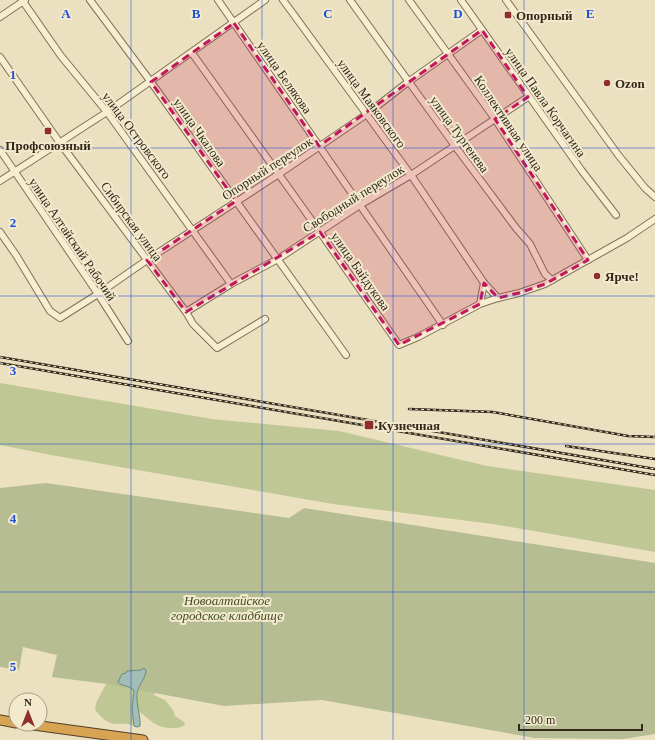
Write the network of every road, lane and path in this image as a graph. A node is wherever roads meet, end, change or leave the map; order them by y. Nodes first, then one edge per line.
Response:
1 (23, 0) edge
2 (90, 0) edge
3 (218, 0) edge
4 (265, 0) edge
5 (283, 0) edge
6 (350, 0) edge
7 (409, 0) edge
8 (461, 0) edge
9 (506, 0) edge
10 (0, 17) edge
11 (234, 23) junction
12 (482, 30) junction
13 (192, 53) junction
14 (448, 55) junction
15 (0, 57) edge
16 (151, 82) junction
17 (408, 82) junction
18 (528, 97) junction
19 (108, 112) junction
20 (367, 114) junction
21 (496, 120) junction
22 (60, 143) junction
23 (319, 146) junction
24 (455, 146) junction
25 (0, 150) edge
26 (15, 171) junction
27 (279, 174) junction
28 (411, 175) junction
29 (0, 181) edge
30 (655, 197) edge
31 (236, 202) junction
32 (360, 205) junction
33 (616, 215) dead end
34 (655, 220) edge
35 (193, 229) junction
36 (0, 232) edge
37 (320, 232) junction
38 (278, 259) junction
39 (147, 260) junction
40 (588, 260) junction
41 (552, 280) junction
42 (484, 283) junction
43 (231, 284) junction
44 (98, 294) junction
45 (498, 298) junction
46 (480, 304) junction
47 (186, 312) junction
48 (265, 319) dead end
49 (442, 325) junction
50 (128, 341) dead end
51 (346, 355) dead end
52 (48, 727) edge
53 (143, 740) edge

1 - 10 street
1 - 19 street, улица Островского
2 - 16 street, улица Чкалова
3 - 11 street, улица Белякова
4 - 11 street
5 - 20 street, улица Маяковского
6 - 17 street, улица Тургенева
7 - 14 street, Коллективная улица
8 - 12 street, улица Павла Корчагина
9 - 30 street
11 - 13 street
11 - 23 street, улица Белякова
12 - 14 street, Опорный переулок
12 - 18 street, улица Павла Корчагина
13 - 16 street
13 - 27 street, улица Байдукова
14 - 17 street, Опорный переулок
14 - 21 street, Коллективная улица
15 - 22 street, Сибирская улица
16 - 19 street
16 - 31 street, улица Чкалова
17 - 20 street, Опорный переулок
17 - 24 street, улица Тургенева
18 - 21 street, Свободный переулок
18 - 33 street, улица Павла Корчагина
19 - 22 street
19 - 35 street, улица Островского
20 - 23 street, Опорный переулок
20 - 28 street, улица Маяковского
21 - 24 street, Свободный переулок
21 - 40 street, Коллективная улица
22 - 26 street
22 - 39 street, Сибирская улица
23 - 27 street, Опорный переулок
23 - 32 street, улица Белякова
24 - 28 street, Свободный переулок
24 - 41 street, улица Тургенева
25 - 26 street, улица Алтайский Рабочий
26 - 29 street
26 - 44 street, улица Алтайский Рабочий
27 - 31 street, Опорный переулок
27 - 37 street, улица Байдукова
28 - 32 street, Свободный переулок
28 - 42 street, улица Маяковского
31 - 35 street, Опорный переулок
31 - 38 street, улица Чкалова
32 - 37 street, Свободный переулок
32 - 49 street, улица Белякова
34 - 40 street
35 - 39 street, Опорный переулок
35 - 43 street, улица Островского
36 - 44 street, Опорный переулок
37 - 38 street, Свободный переулок
37 - 49 street, улица Байдукова
38 - 43 street, Свободный переулок
38 - 51 street, улица Чкалова
39 - 44 street, Опорный переулок
39 - 47 street, Сибирская улица
40 - 41 street
41 - 45 street
42 - 45 street, улица Маяковского
42 - 46 street
43 - 47 street, Свободный переулок
44 - 50 street, улица Алтайский Рабочий
45 - 46 street
46 - 49 street
47 - 48 street, Сибирская улица
52 - 53 highway

